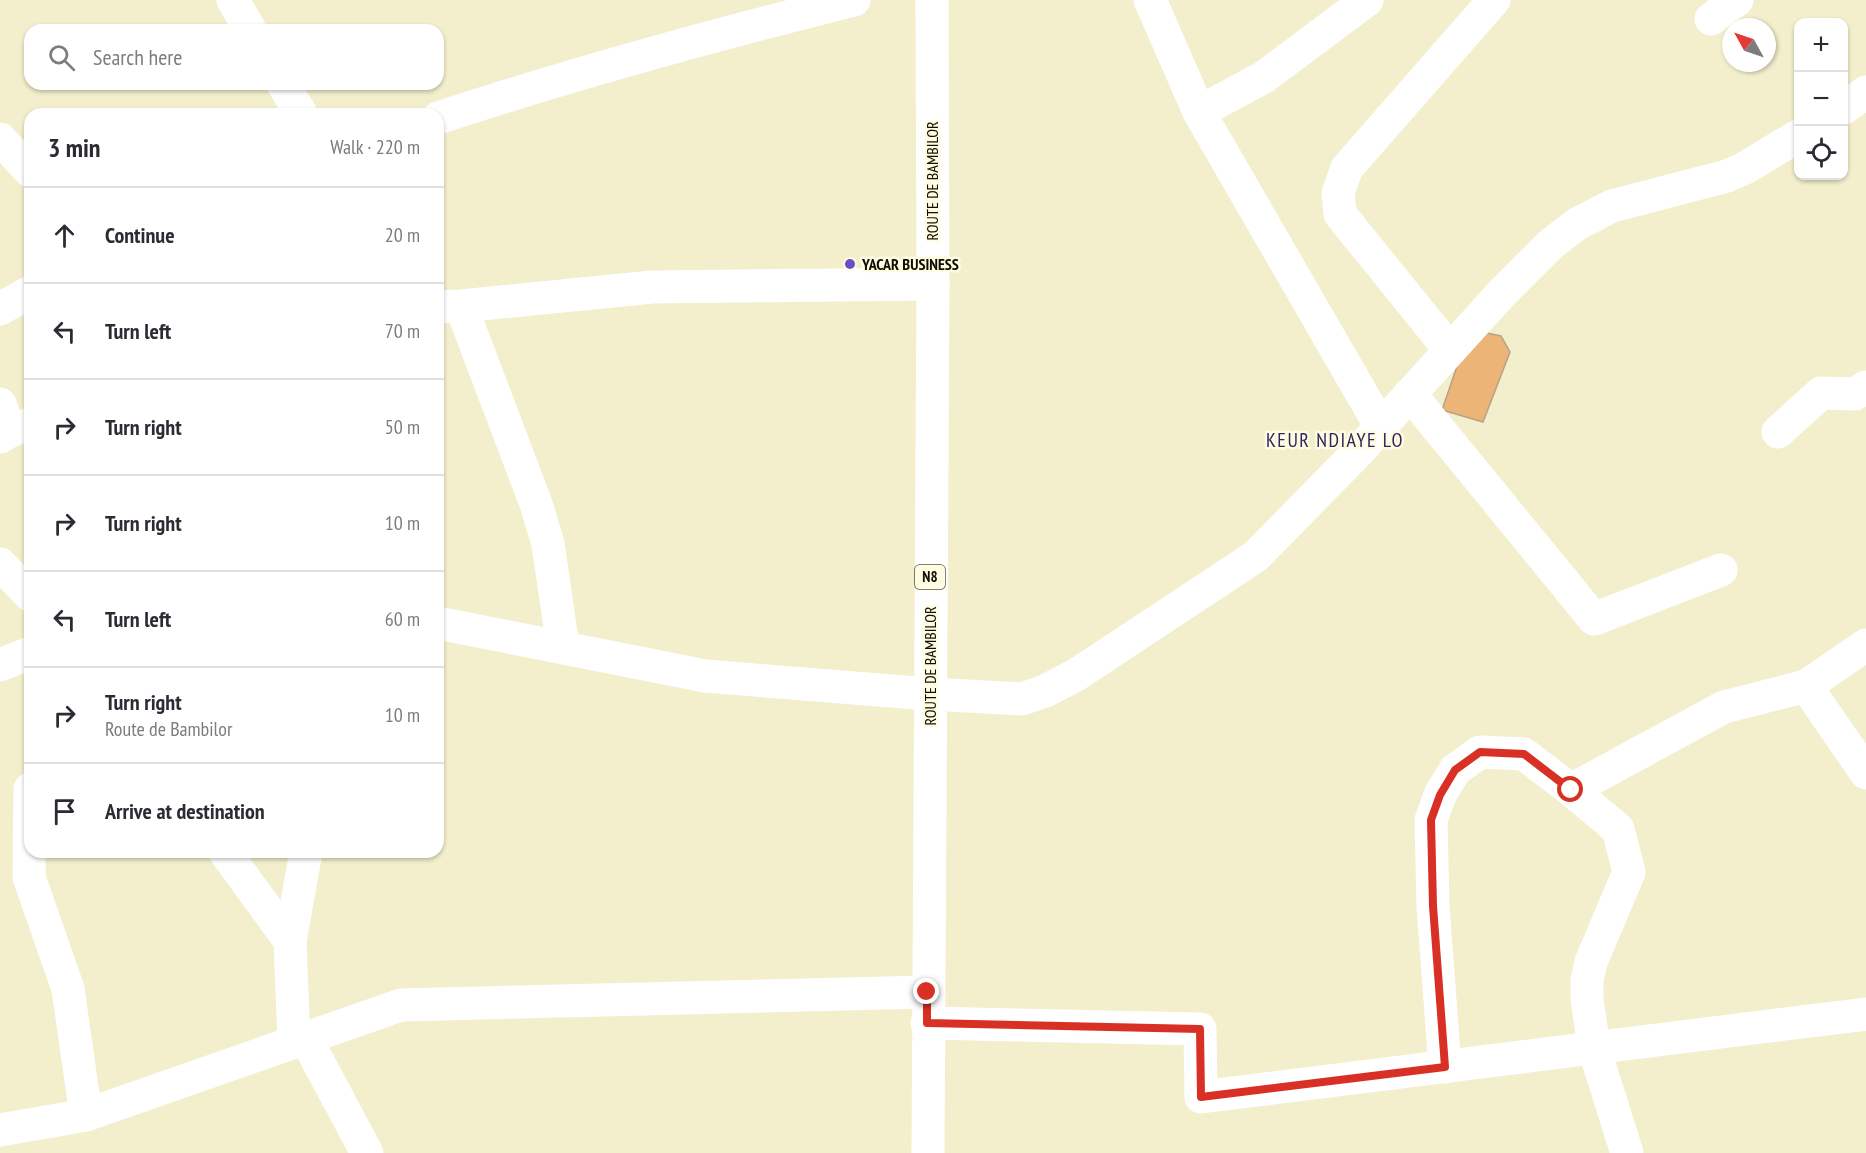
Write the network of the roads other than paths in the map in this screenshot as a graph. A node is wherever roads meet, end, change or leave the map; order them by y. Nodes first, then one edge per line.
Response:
1 (232, 0) edge
2 (854, 0) edge
3 (932, 0) edge
4 (1150, 0) edge
5 (1367, 0) edge
6 (1494, 0) edge
7 (1737, 0) edge
8 (1711, 19) dead end
9 (246, 24) edge
10 (287, 90) edge
11 (1866, 92) edge
12 (1848, 105) edge
13 (297, 108) edge
14 (1199, 112) junction
15 (444, 116) edge
16 (1794, 137) edge
17 (0, 140) edge
18 (24, 165) edge
19 (933, 284) junction
20 (24, 295) edge
21 (449, 307) edge
22 (0, 309) edge
23 (1450, 350) junction
24 (1866, 387) edge
25 (1410, 394) junction
26 (1381, 427) junction
27 (1778, 432) dead end
28 (0, 564) edge
29 (1722, 570) dead end
30 (24, 589) edge
31 (444, 624) edge
32 (1866, 645) edge
33 (563, 646) junction
34 (24, 655) edge
35 (0, 665) edge
36 (1806, 686) junction
37 (929, 694) junction
38 (1866, 772) edge
39 (1571, 790) junction
40 (29, 858) edge
41 (229, 858) edge
42 (305, 858) edge
43 (290, 941) junction
44 (927, 1008) junction
45 (1866, 1014) edge
46 (299, 1039) junction
47 (1594, 1048) junction
48 (1445, 1067) junction
49 (86, 1115) junction
50 (0, 1130) edge
51 (367, 1153) edge
52 (928, 1153) edge
53 (1627, 1153) edge

1 - 9 street
2 - 15 street
3 - 19 street, ROUTE DE BAMBILOR / N8
4 - 14 street
5 - 14 street
6 - 23 street
7 - 8 street
10 - 13 street
11 - 12 street
14 - 26 street
16 - 23 street
17 - 18 street
19 - 21 street
19 - 37 street, ROUTE DE BAMBILOR / N8
20 - 22 street
21 - 33 street
23 - 25 street
24 - 27 street
25 - 26 street
25 - 29 street
26 - 37 street
28 - 30 street
31 - 33 street
32 - 36 street
33 - 37 street
34 - 35 street
36 - 38 street
36 - 39 street
37 - 44 street, ROUTE DE BAMBILOR / N8
39 - 47 street
39 - 48 street
40 - 49 street
41 - 43 street
42 - 43 street
43 - 46 street
44 - 46 street
44 - 48 street
44 - 52 street, ROUTE DE BAMBILOR / N8
45 - 47 street
46 - 49 street
46 - 51 street
47 - 48 street
47 - 53 street
49 - 50 street

